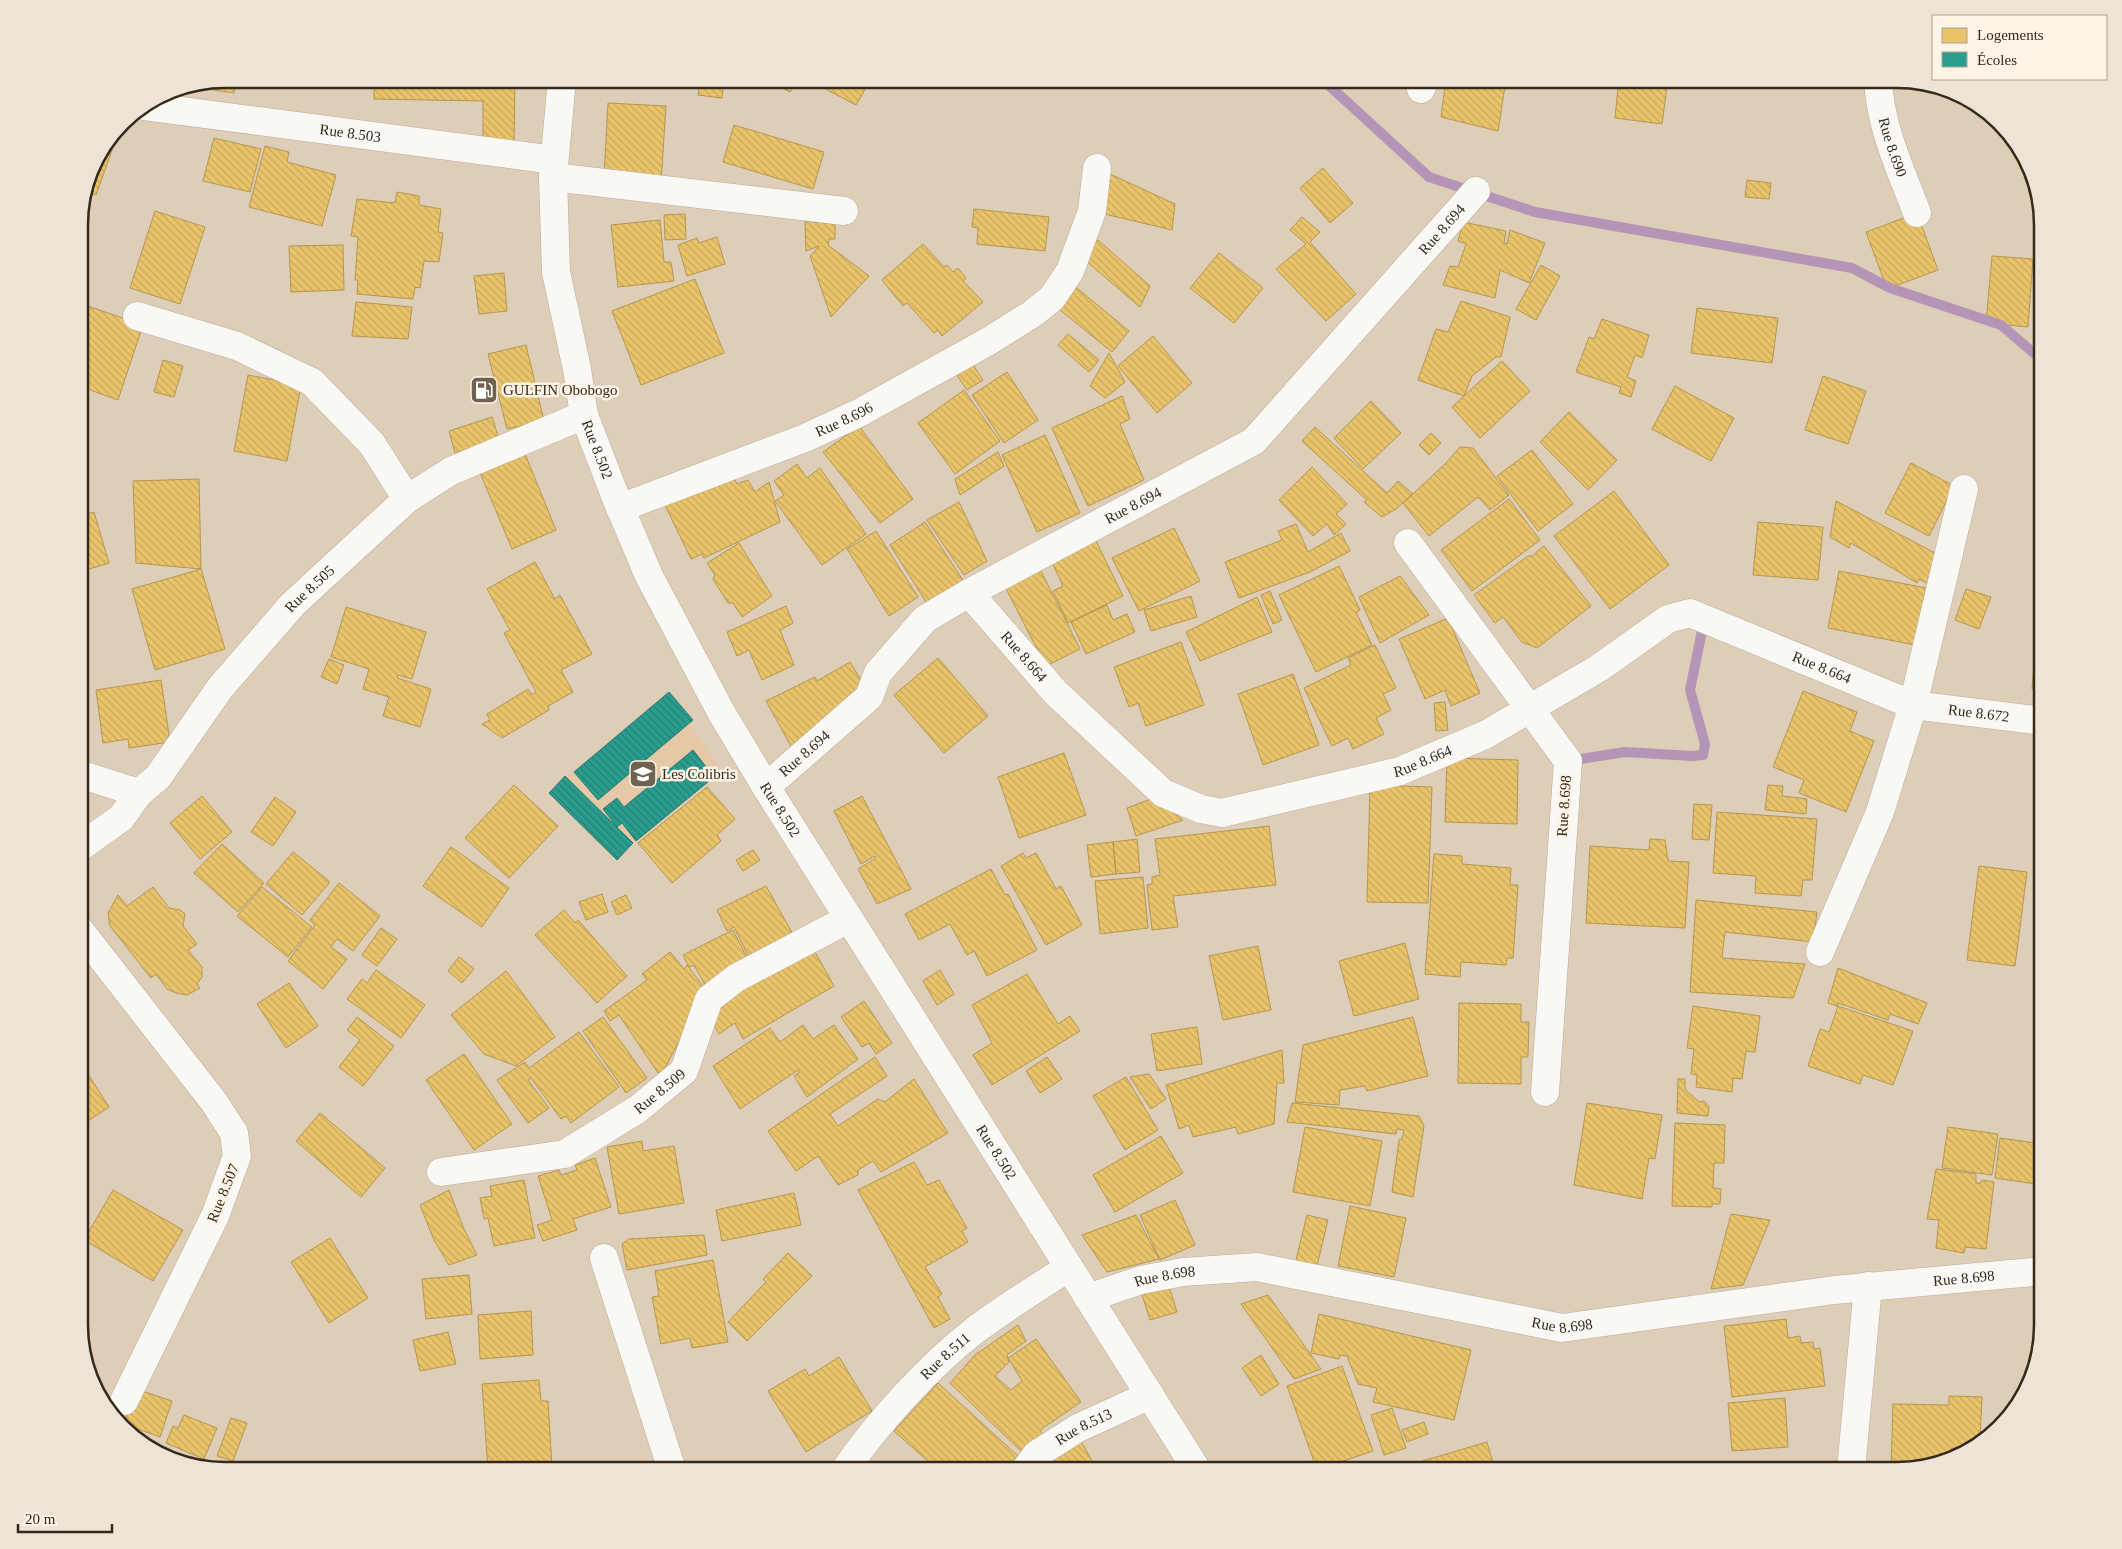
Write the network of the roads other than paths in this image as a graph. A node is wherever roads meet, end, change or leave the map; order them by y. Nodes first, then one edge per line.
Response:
1 (1878, 87) edge
2 (561, 88) edge
3 (154, 107) edge
4 (554, 168) junction
5 (1097, 168) dead end
6 (1476, 191) dead end
7 (844, 211) dead end
8 (1917, 213) dead end
9 (137, 316) dead end
10 (584, 415) junction
11 (1964, 490) dead end
12 (407, 499) junction
13 (620, 508) junction
14 (1408, 543) dead end
15 (969, 593) junction
16 (1913, 705) junction
17 (1529, 710) junction
18 (2034, 720) edge
19 (88, 777) edge
20 (766, 788) junction
21 (139, 793) junction
22 (88, 842) edge
23 (848, 919) junction
24 (88, 941) edge
25 (1820, 952) dead end
26 (1544, 1092) dead end
27 (441, 1172) dead end
28 (604, 1258) dead end
29 (1069, 1267) junction
30 (2034, 1272) edge
31 (1868, 1286) junction
32 (1088, 1298) junction
33 (1150, 1395) junction
34 (124, 1401) dead end
35 (669, 1462) edge
36 (851, 1462) edge
37 (1031, 1462) edge
38 (1192, 1462) edge
39 (1852, 1462) edge

1 - 8 street, Rue 8.690
2 - 4 street, Rue 8.502
3 - 4 street, Rue 8.503
4 - 7 street, Rue 8.503
4 - 10 street, Rue 8.502
5 - 13 street, Rue 8.696
6 - 15 street, Rue 8.694
9 - 12 street
10 - 12 street, Rue 8.505
10 - 13 street, Rue 8.502
11 - 16 street
12 - 21 street, Rue 8.505
13 - 20 street, Rue 8.502
14 - 17 street, Rue 8.698
15 - 17 street, Rue 8.664
15 - 20 street, Rue 8.694
16 - 17 street, Rue 8.664
16 - 18 street, Rue 8.672
16 - 25 street
17 - 26 street, Rue 8.698
19 - 21 street
20 - 23 street, Rue 8.502
21 - 22 street, Rue 8.505
23 - 27 street, Rue 8.509
23 - 29 street, Rue 8.502
24 - 34 street, Rue 8.507
28 - 35 street
29 - 32 street, Rue 8.502
29 - 36 street, Rue 8.511
30 - 31 street, Rue 8.698
31 - 32 street, Rue 8.698
31 - 39 street
32 - 33 street, Rue 8.502
33 - 37 street, Rue 8.513
33 - 38 street, Rue 8.502

